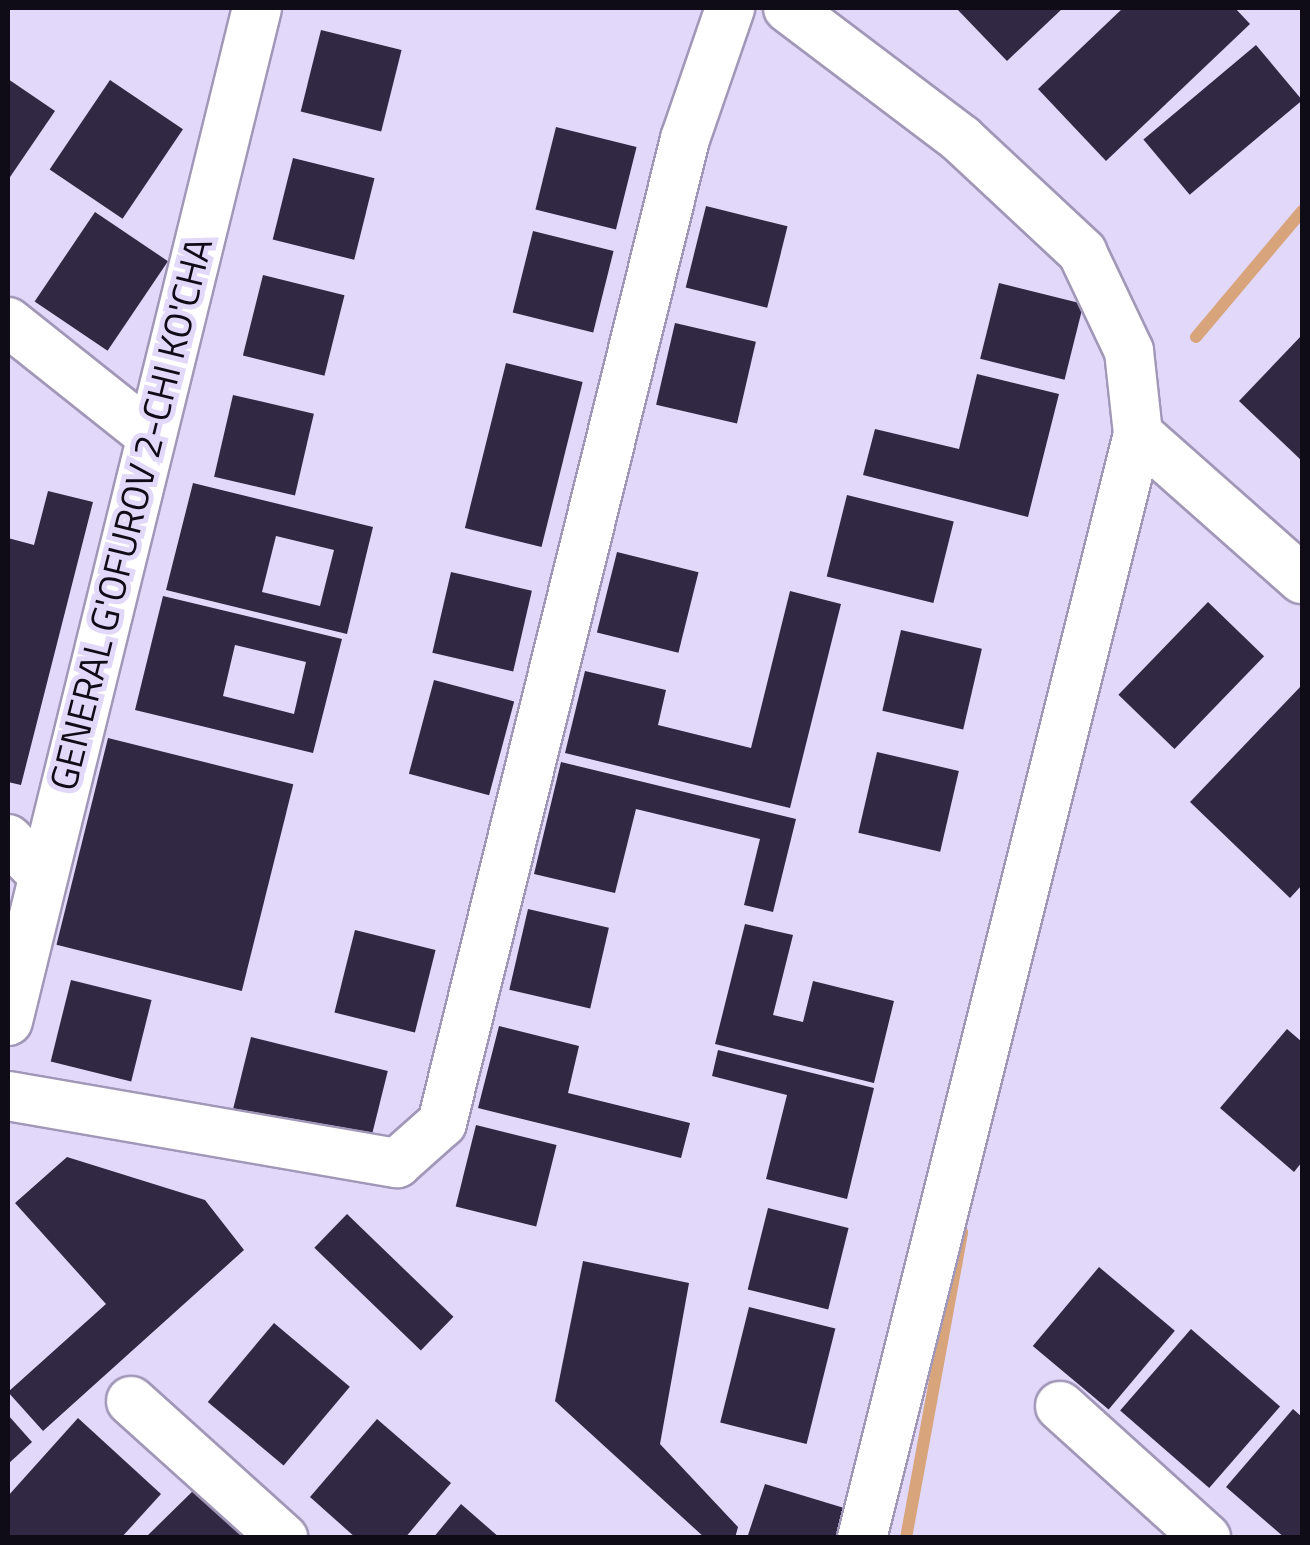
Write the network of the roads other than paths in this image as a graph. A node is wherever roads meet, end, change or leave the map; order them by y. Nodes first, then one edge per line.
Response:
1 (257, 8) edge
2 (730, 8) edge
3 (788, 8) edge
4 (8, 322) edge
5 (1138, 434) junction
6 (150, 435) junction
7 (1302, 579) edge
8 (8, 839) edge
9 (42, 874) junction
10 (8, 1021) edge
11 (8, 1096) edge
12 (131, 1400) dead end
13 (1060, 1406) dead end
14 (283, 1538) edge
15 (862, 1538) edge
16 (1206, 1538) edge

1 - 6 street, GENERAL G'OFUROV 2-CHI KO'CHA
2 - 11 street
3 - 5 street
4 - 6 street
5 - 7 street
5 - 15 street
6 - 9 street, GENERAL G'OFUROV 2-CHI KO'CHA
8 - 9 street
9 - 10 street, GENERAL G'OFUROV 2-CHI KO'CHA
12 - 14 street
13 - 16 street

